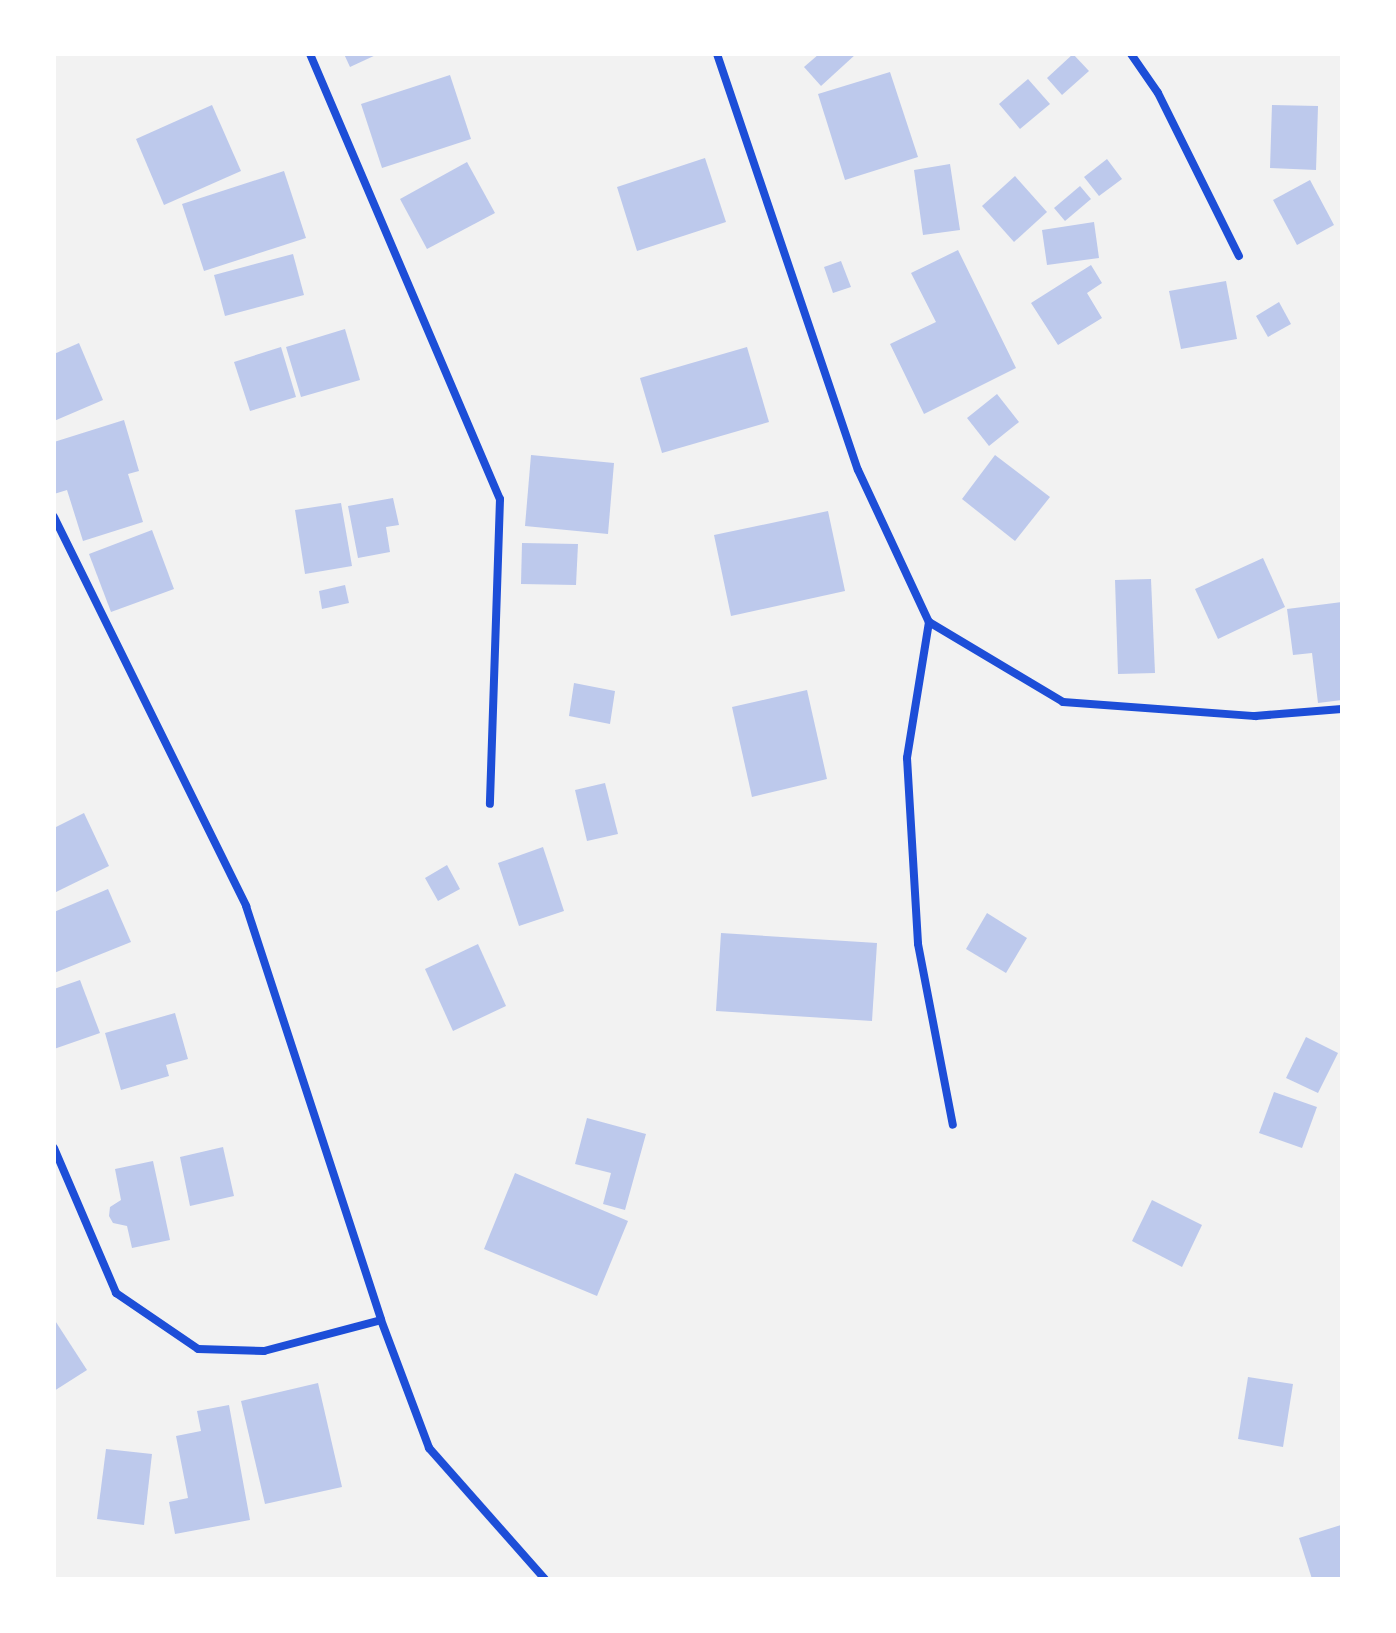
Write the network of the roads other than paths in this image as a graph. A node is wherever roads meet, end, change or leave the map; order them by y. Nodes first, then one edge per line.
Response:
1 (310, 54) edge
2 (717, 54) edge
3 (1131, 54) edge
4 (1239, 256) dead end
5 (54, 517) edge
6 (929, 622) junction
7 (1342, 709) edge
8 (490, 804) dead end
9 (953, 1125) dead end
10 (54, 1148) edge
11 (381, 1320) junction
12 (545, 1579) edge

1 - 8 street
2 - 6 street
3 - 4 street
5 - 11 street
6 - 7 street
6 - 9 street
10 - 11 street
11 - 12 street

